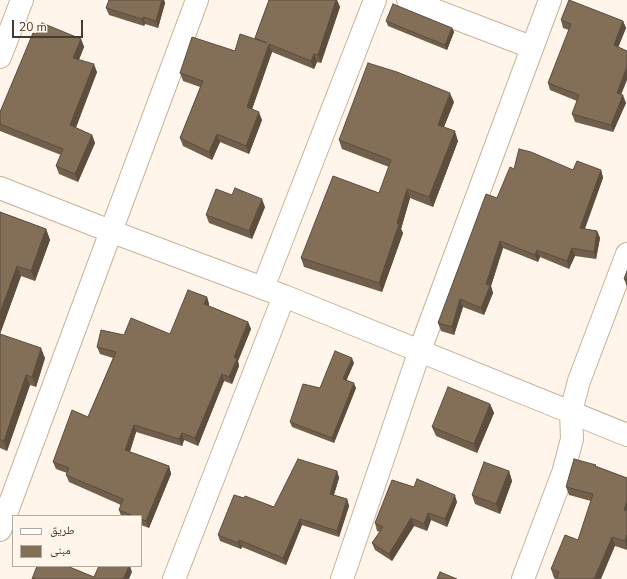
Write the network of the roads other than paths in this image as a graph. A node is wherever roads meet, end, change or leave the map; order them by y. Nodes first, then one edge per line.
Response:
1 (22, 0) edge
2 (197, 0) edge
3 (375, 0) edge
4 (408, 0) edge
5 (550, 0) edge
6 (531, 47) junction
7 (0, 57) edge
8 (0, 188) edge
9 (110, 231) junction
10 (627, 254) edge
11 (263, 288) junction
12 (284, 296) junction
13 (420, 350) junction
14 (571, 412) junction
15 (627, 435) edge
16 (5, 502) edge
17 (0, 530) edge
18 (174, 579) edge
19 (342, 579) edge
20 (522, 579) edge

1 - 7 street
2 - 9 street
3 - 11 street
4 - 6 street
5 - 6 street
6 - 13 street
8 - 9 street
9 - 11 street
9 - 16 street
10 - 14 street
11 - 12 street
12 - 13 street
12 - 18 street
13 - 14 street
13 - 19 street
14 - 15 street
14 - 20 street
16 - 17 street

